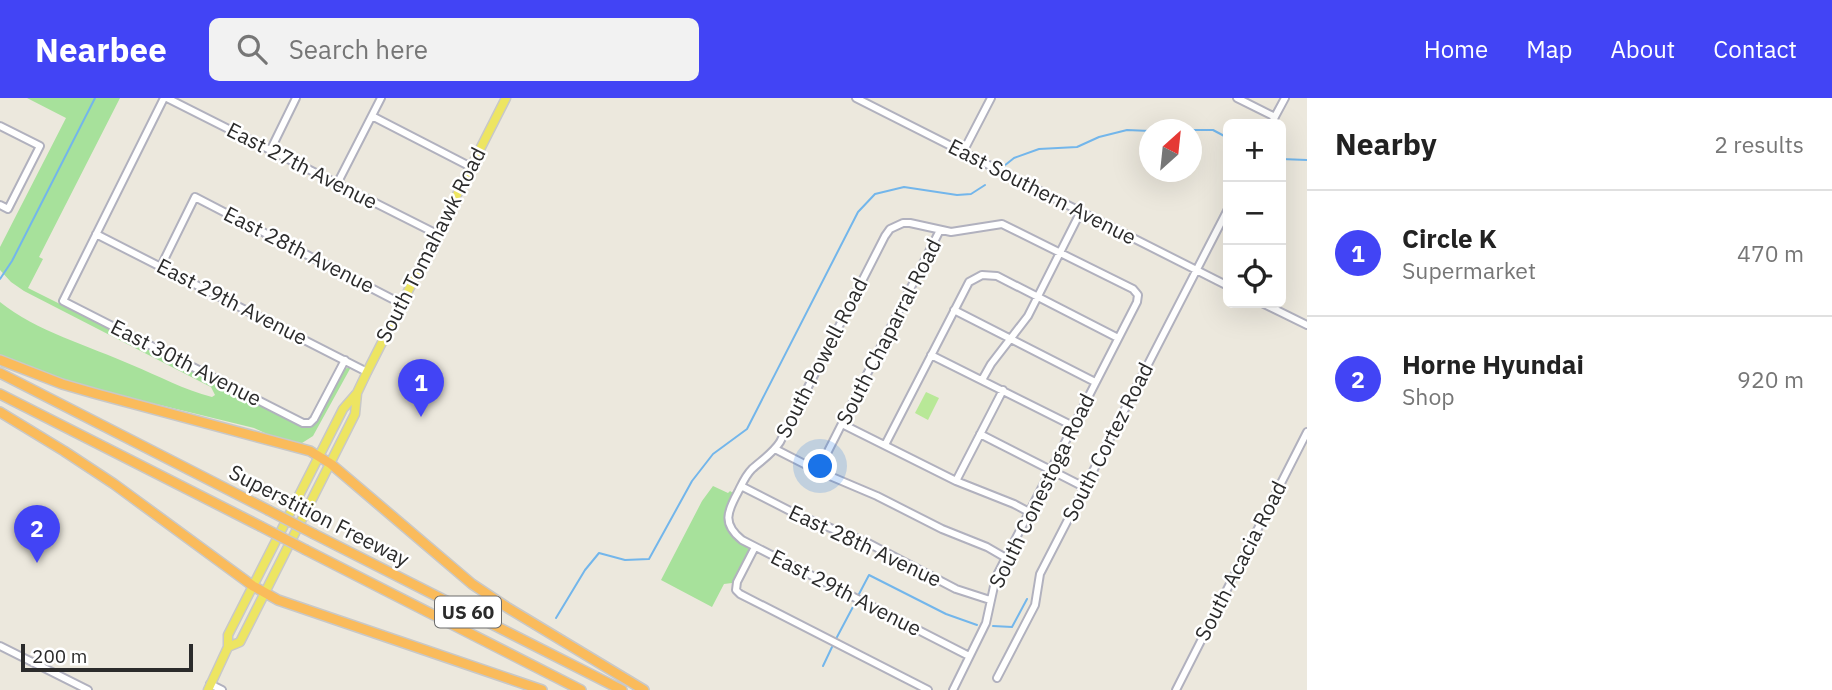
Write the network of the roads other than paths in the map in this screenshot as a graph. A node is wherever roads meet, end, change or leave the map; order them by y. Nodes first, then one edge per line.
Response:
1 (166, 98) edge
2 (296, 98) edge
3 (381, 98) edge
4 (505, 98) edge
5 (856, 98) edge
6 (990, 98) edge
7 (1237, 98) edge
8 (1284, 98) edge
9 (372, 116) junction
10 (1270, 119) edge
11 (1274, 119) edge
12 (0, 126) edge
13 (270, 151) junction
14 (963, 152) junction
15 (471, 167) junction
16 (337, 184) junction
17 (0, 205) edge
18 (1081, 211) junction
19 (1223, 219) edge
20 (940, 230) junction
21 (96, 234) junction
22 (437, 234) junction
23 (1060, 253) junction
24 (161, 266) junction
25 (1197, 270) junction
26 (1223, 283) edge
27 (1038, 296) junction
28 (402, 304) junction
29 (1272, 308) edge
30 (954, 310) junction
31 (1307, 325) edge
32 (1118, 338) junction
33 (1011, 339) junction
34 (931, 355) junction
35 (0, 360) edge
36 (345, 360) junction
37 (367, 372) junction
38 (0, 373) edge
39 (982, 380) junction
40 (1096, 382) junction
41 (1003, 390) junction
42 (357, 393) junction
43 (0, 394) edge
44 (0, 412) edge
45 (842, 424) junction
46 (1073, 426) junction
47 (1307, 432) edge
48 (980, 434) junction
49 (886, 445) junction
50 (775, 449) junction
51 (319, 457) junction
52 (331, 464) junction
53 (1051, 470) junction
54 (818, 471) junction
55 (956, 481) junction
56 (741, 486) junction
57 (1084, 487) junction
58 (1029, 512) junction
59 (729, 525) joint
60 (755, 547) junction
61 (1006, 558) junction
62 (253, 586) junction
63 (265, 593) junction
64 (990, 600) junction
65 (0, 646) edge
66 (228, 647) junction
67 (970, 656) junction
68 (997, 678) dead end
69 (209, 687) edge
70 (88, 690) edge
71 (222, 690) edge
72 (542, 690) edge
73 (581, 690) edge
74 (622, 690) edge
75 (644, 690) edge
76 (928, 690) edge
77 (953, 690) edge
78 (1176, 690) edge

1 - 13 street, East 27th Avenue
1 - 21 street
2 - 13 street
3 - 9 street
4 - 15 main road, South Tomahawk Road
5 - 14 street, East Southern Avenue
6 - 14 street
7 - 10 street
8 - 11 street
9 - 15 street
9 - 16 street
12 - 17 street
13 - 16 street, East 27th Avenue
14 - 18 street, East Southern Avenue
15 - 22 main road, South Tomahawk Road
16 - 22 street, East 27th Avenue
18 - 23 street
18 - 25 street, East Southern Avenue
19 - 25 street, South Cortez Road
20 - 23 street
20 - 45 street, South Chaparral Road
20 - 50 street, South Powell Road
21 - 24 street, East 29th Avenue
21 - 36 street, East 30th Avenue
22 - 28 main road, South Tomahawk Road
23 - 27 street
23 - 32 street, South Conestoga Road
24 - 28 street, East 28th Avenue
24 - 36 street, East 29th Avenue
25 - 26 street, East Southern Avenue
25 - 57 street, South Cortez Road
27 - 30 street
27 - 32 street
27 - 33 street
28 - 37 main road, South Tomahawk Road
29 - 31 street
30 - 33 street
30 - 34 street
32 - 40 street, South Conestoga Road
33 - 39 street
33 - 40 street
34 - 39 street
34 - 49 street
35 - 51 highway
36 - 37 street, East 29th Avenue
37 - 42 main road, South Tomahawk Road
38 - 74 highway, Superstition Freeway / US 60, bridge
39 - 41 street
40 - 46 street, South Conestoga Road
41 - 46 street
41 - 48 street
42 - 51 main road, South Tomahawk Road
42 - 52 main road, South Tomahawk Road
43 - 73 highway, Superstition Freeway / US 60, bridge
44 - 62 highway
45 - 49 street
45 - 54 street, South Chaparral Road
46 - 53 street, South Conestoga Road
47 - 78 street, South Acacia Road
48 - 53 street
48 - 55 street
49 - 55 street
50 - 54 street
50 - 56 street, South Powell Road
51 - 52 highway
51 - 62 main road, South Tomahawk Road
52 - 63 main road, South Tomahawk Road
52 - 75 highway
53 - 57 street
53 - 58 street, South Conestoga Road
54 - 61 street
55 - 58 street
56 - 59 street, South Powell Road
56 - 64 street, East 28th Avenue
57 - 68 street, South Cortez Road
58 - 61 street, South Conestoga Road
59 - 60 street, East 29th Avenue
60 - 67 street, East 29th Avenue
60 - 76 street
61 - 64 street, South Conestoga Road
62 - 63 highway
62 - 66 main road, South Tomahawk Road
63 - 66 main road, South Tomahawk Road
63 - 72 highway
64 - 67 street, South Conestoga Road
65 - 70 street
66 - 69 main road, South Tomahawk Road
67 - 77 street, South Conestoga Road
69 - 71 street

